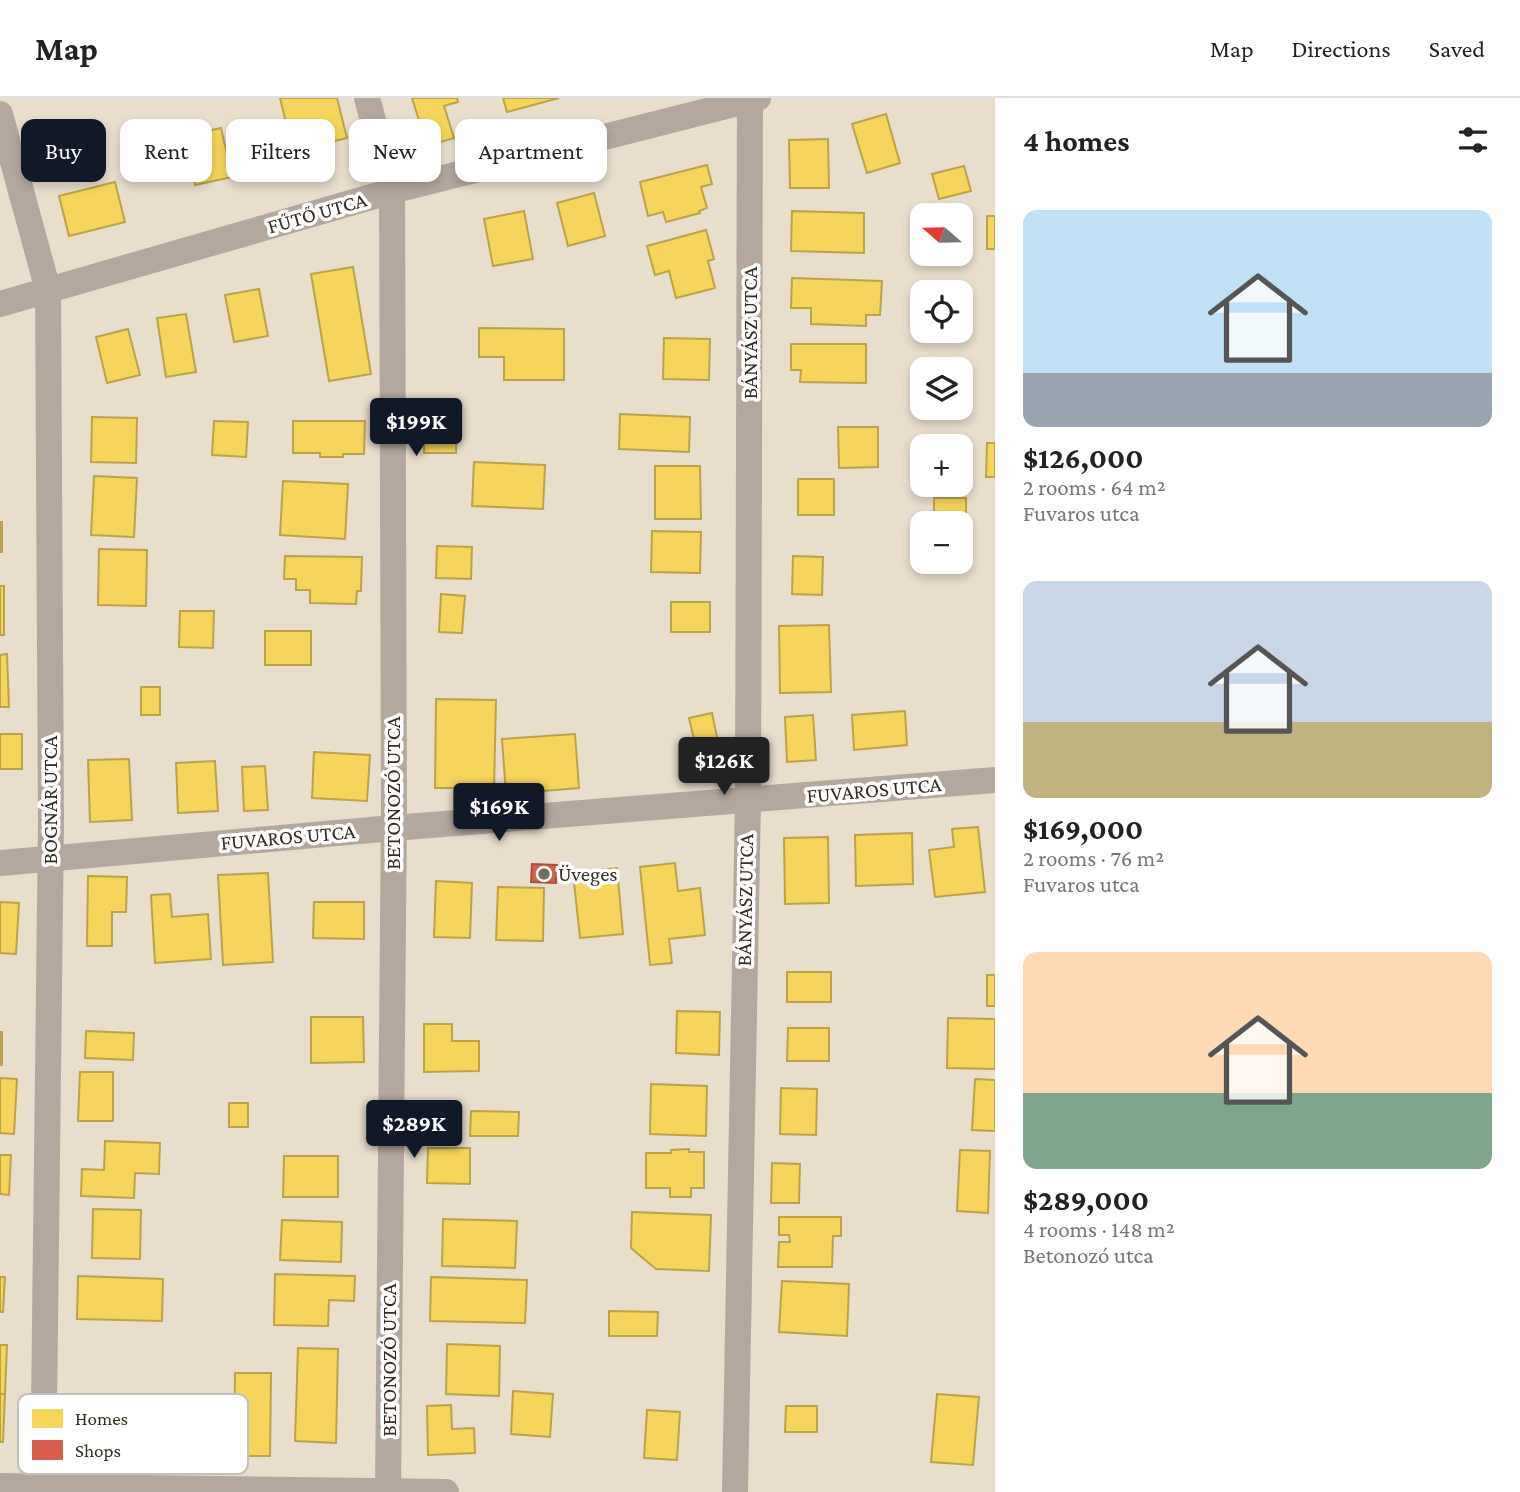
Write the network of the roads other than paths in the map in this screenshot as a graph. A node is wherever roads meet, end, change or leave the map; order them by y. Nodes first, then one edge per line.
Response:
1 (367, 98) edge
2 (753, 99) edge
3 (0, 114) edge
4 (392, 191) junction
5 (48, 290) junction
6 (0, 304) edge
7 (995, 780) edge
8 (748, 801) junction
9 (393, 828) junction
10 (50, 858) junction
11 (0, 863) edge
12 (44, 1394) edge
13 (0, 1486) edge
14 (43, 1489) edge
15 (388, 1491) edge
16 (446, 1492) edge
17 (734, 1492) edge

1 - 4 street, BETONOZÓ UTCA
2 - 4 street, FŰTŐ UTCA
2 - 8 street, BÁNYÁSZ UTCA
3 - 5 street, BOGNÁR UTCA
4 - 5 street, FŰTŐ UTCA
4 - 9 street, BETONOZÓ UTCA
5 - 6 street, FŰTŐ UTCA
5 - 10 street, BOGNÁR UTCA
7 - 8 street, FUVAROS UTCA
8 - 9 street, FUVAROS UTCA
8 - 17 street, BÁNYÁSZ UTCA
9 - 10 street, FUVAROS UTCA
9 - 15 street, BETONOZÓ UTCA
10 - 11 street, FUVAROS UTCA
10 - 12 street, BOGNÁR UTCA
13 - 14 street
14 - 15 street
15 - 16 street

